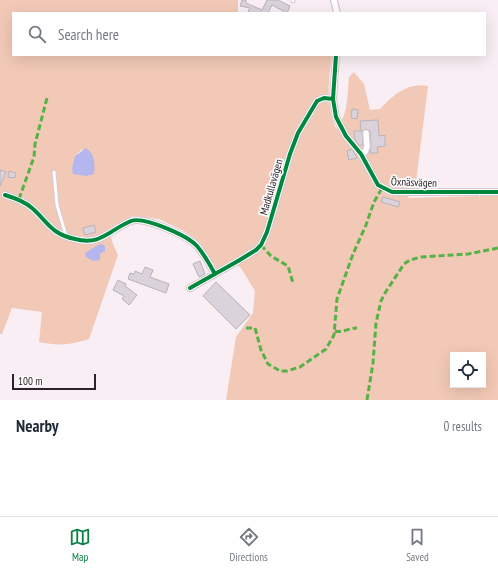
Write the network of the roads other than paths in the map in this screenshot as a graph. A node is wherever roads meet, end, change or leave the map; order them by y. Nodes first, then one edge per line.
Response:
1 (334, 0) edge
2 (337, 12) edge
3 (336, 56) edge
4 (333, 98) junction
5 (366, 132) dead end
6 (361, 154) junction
7 (54, 172) dead end
8 (498, 192) edge
9 (5, 195) dead end
10 (66, 237) junction
11 (215, 274) junction
12 (190, 288) dead end

1 - 2 street
3 - 4 street, Öxnäsvägen
4 - 6 street, Öxnäsvägen
4 - 11 street, Madkullavägen
5 - 6 street
6 - 8 street, Öxnäsvägen
7 - 10 lane
9 - 10 street
10 - 11 street
11 - 12 street, Madkullavägen

